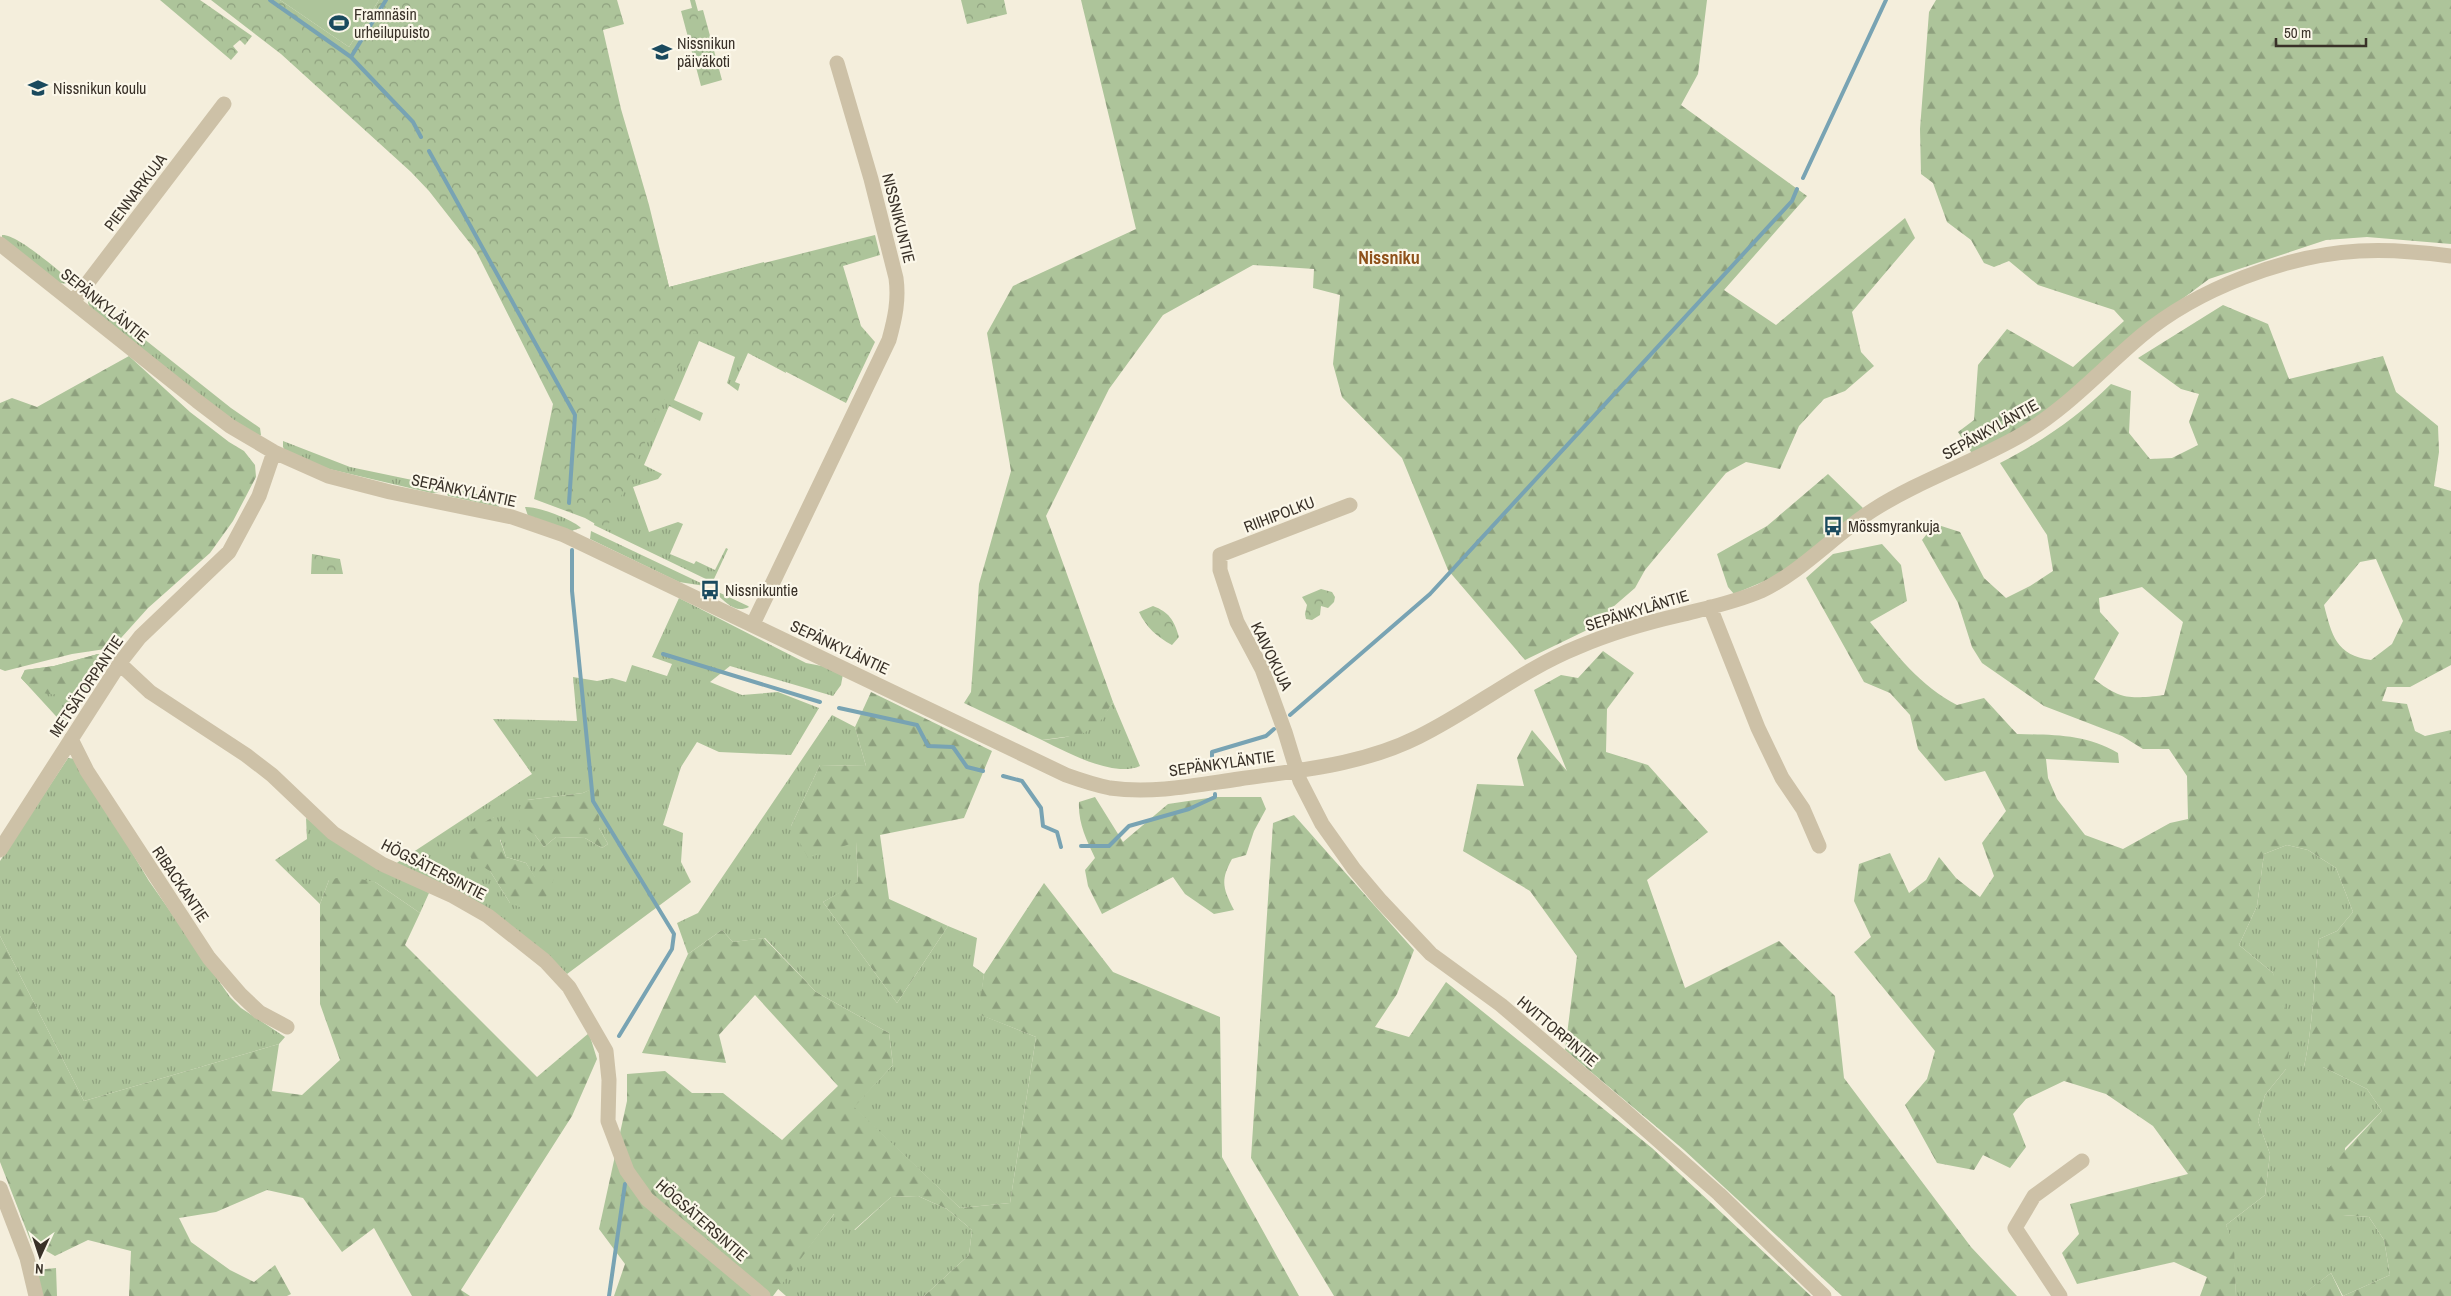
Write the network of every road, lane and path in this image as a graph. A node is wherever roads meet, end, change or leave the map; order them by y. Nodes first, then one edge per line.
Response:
1 (837, 63) dead end
2 (224, 104) dead end
3 (0, 244) edge
4 (2451, 256) edge
5 (73, 302) junction
6 (274, 452) junction
7 (1350, 506) dead end
8 (1220, 555) joint
9 (1710, 607) junction
10 (753, 624) junction
11 (119, 663) junction
12 (71, 739) junction
13 (1297, 771) junction
14 (1818, 846) dead end
15 (0, 850) edge
16 (287, 1027) dead end
17 (2082, 1161) dead end
18 (0, 1188) edge
19 (36, 1296) edge
20 (763, 1296) edge
21 (1824, 1296) edge
22 (2060, 1296) edge

1 - 10 street, NISSNIKUNTIE
2 - 5 street, PIENNARKUJA
3 - 5 street, SEPÄNKYLÄNTIE
4 - 9 street, SEPÄNKYLÄNTIE
5 - 6 street, SEPÄNKYLÄNTIE
6 - 10 street, SEPÄNKYLÄNTIE
6 - 11 street, METSÄTORPANTIE
7 - 8 street, RIIHIPOLKU
8 - 13 street, KAIVOKUJA
9 - 13 street, SEPÄNKYLÄNTIE
9 - 14 street
10 - 13 street, SEPÄNKYLÄNTIE
11 - 12 street, METSÄTORPANTIE
11 - 20 street, HÖGSÄTERSINTIE
12 - 15 street, METSÄTORPANTIE
12 - 16 street, RIBACKANTIE
13 - 21 street, HVITTORPINTIE
17 - 22 street
18 - 19 street

